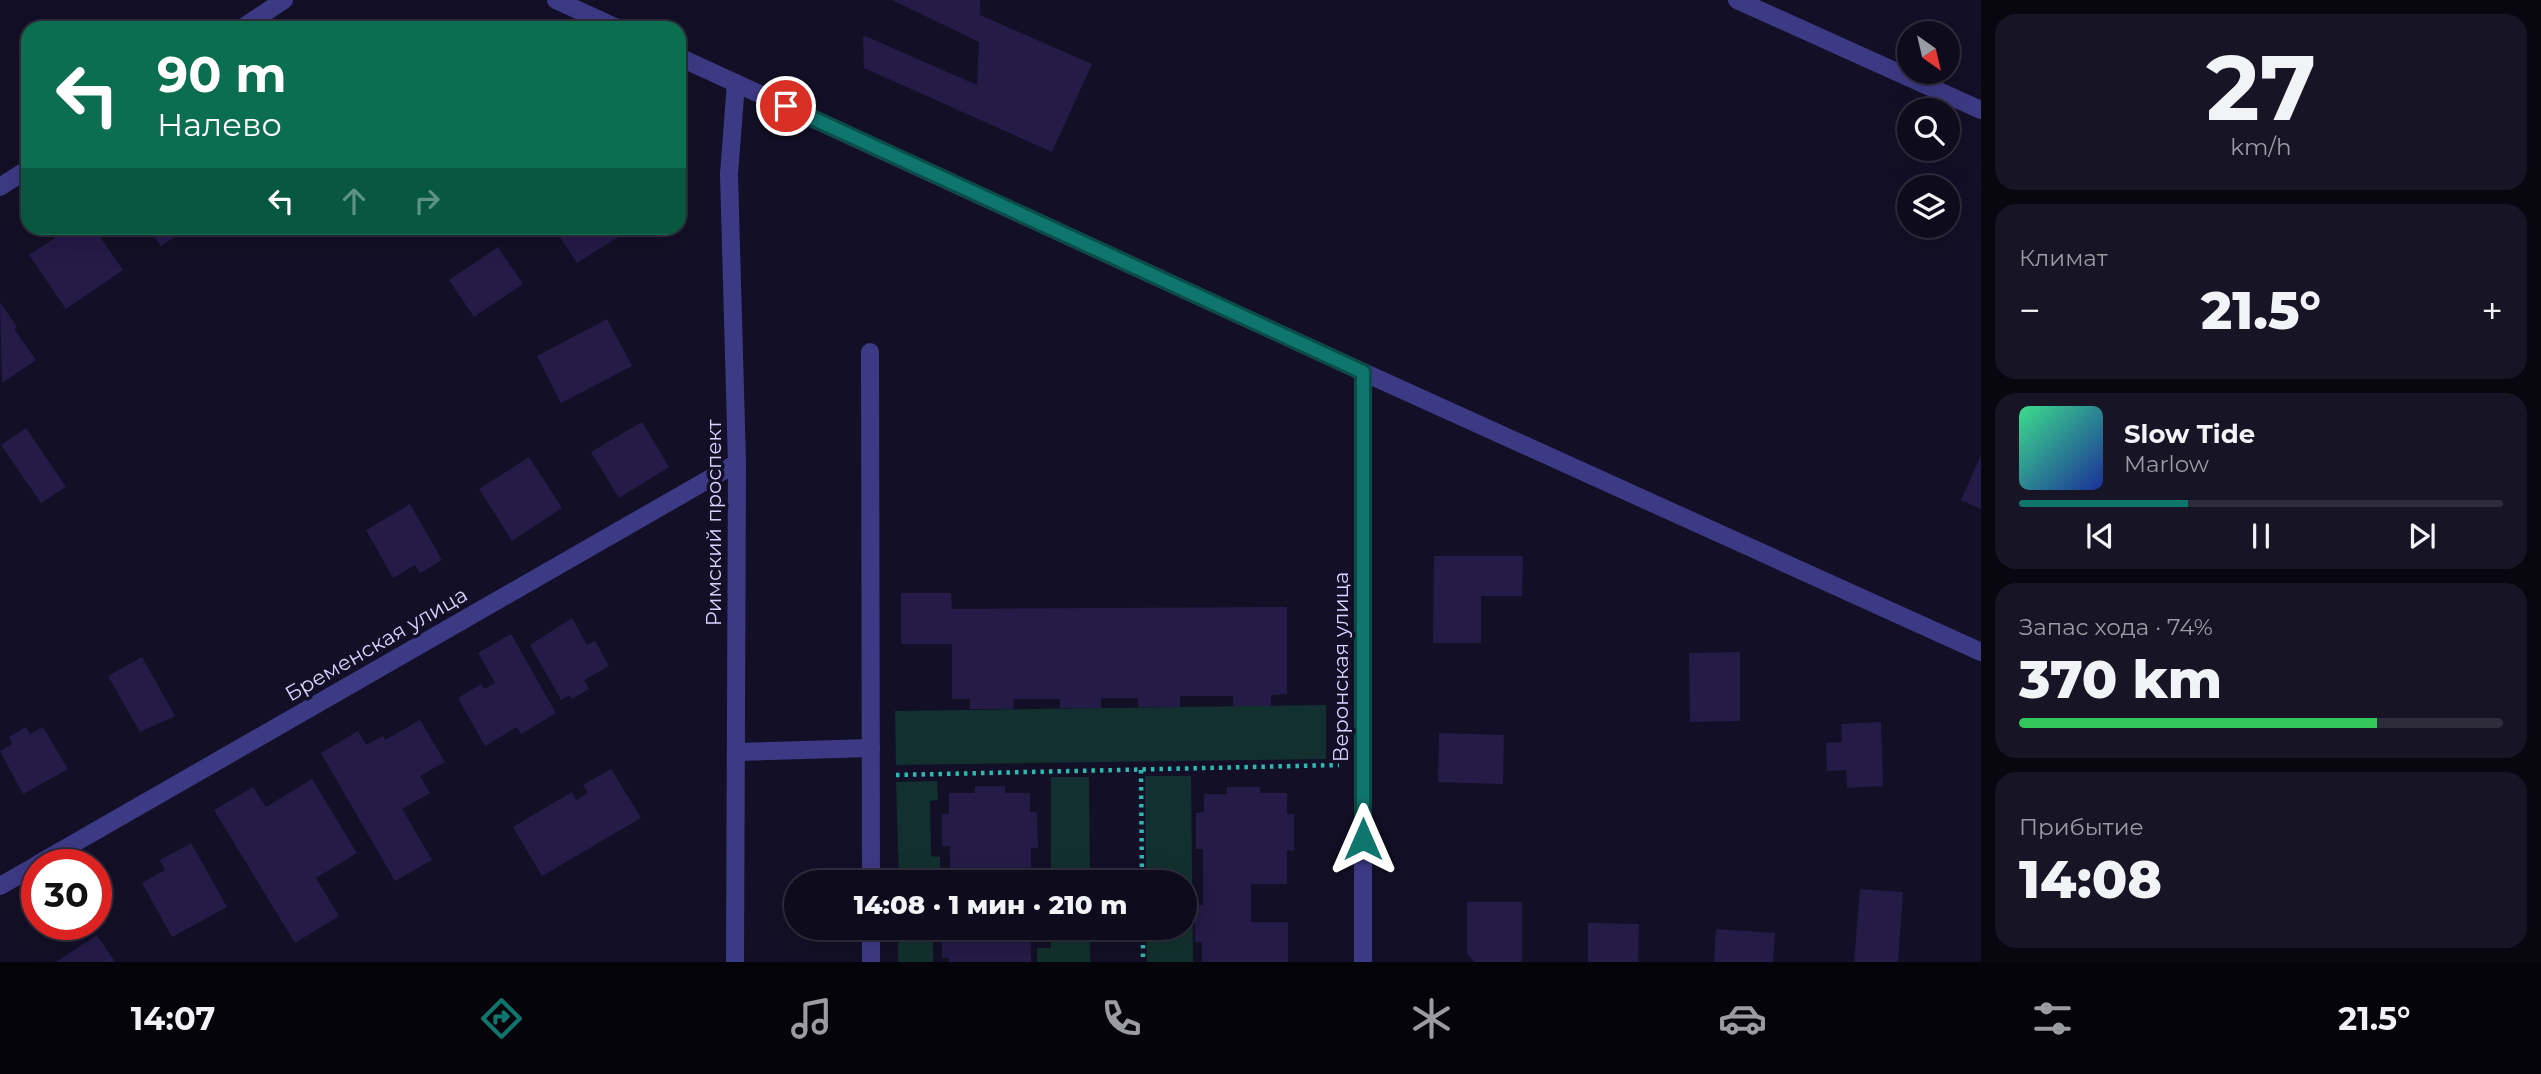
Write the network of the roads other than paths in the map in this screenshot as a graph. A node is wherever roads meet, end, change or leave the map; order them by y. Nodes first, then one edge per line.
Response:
1 (284, 0) edge
2 (556, 0) edge
3 (1737, 0) edge
4 (252, 21) edge
5 (602, 21) edge
6 (686, 60) edge
7 (736, 83) junction
8 (1981, 110) edge
9 (21, 174) edge
10 (0, 187) edge
11 (870, 352) dead end
12 (1363, 372) junction
13 (737, 463) junction
14 (1981, 652) edge
15 (870, 748) junction
16 (736, 752) junction
17 (65, 849) edge
18 (871, 870) edge
19 (21, 874) edge
20 (0, 886) edge
21 (871, 940) edge
22 (735, 962) edge
23 (871, 962) edge
24 (1363, 962) edge

1 - 4 street
2 - 5 street
3 - 8 street
6 - 7 street
7 - 12 street
7 - 13 street, Римский проспект
9 - 10 street
11 - 15 street
12 - 14 street
12 - 24 street, Веронская улица
13 - 16 street, Римский проспект
13 - 17 street, Бременская улица
15 - 16 street
15 - 18 street
16 - 22 street, Римский проспект
19 - 20 street, Бременская улица
21 - 23 street

